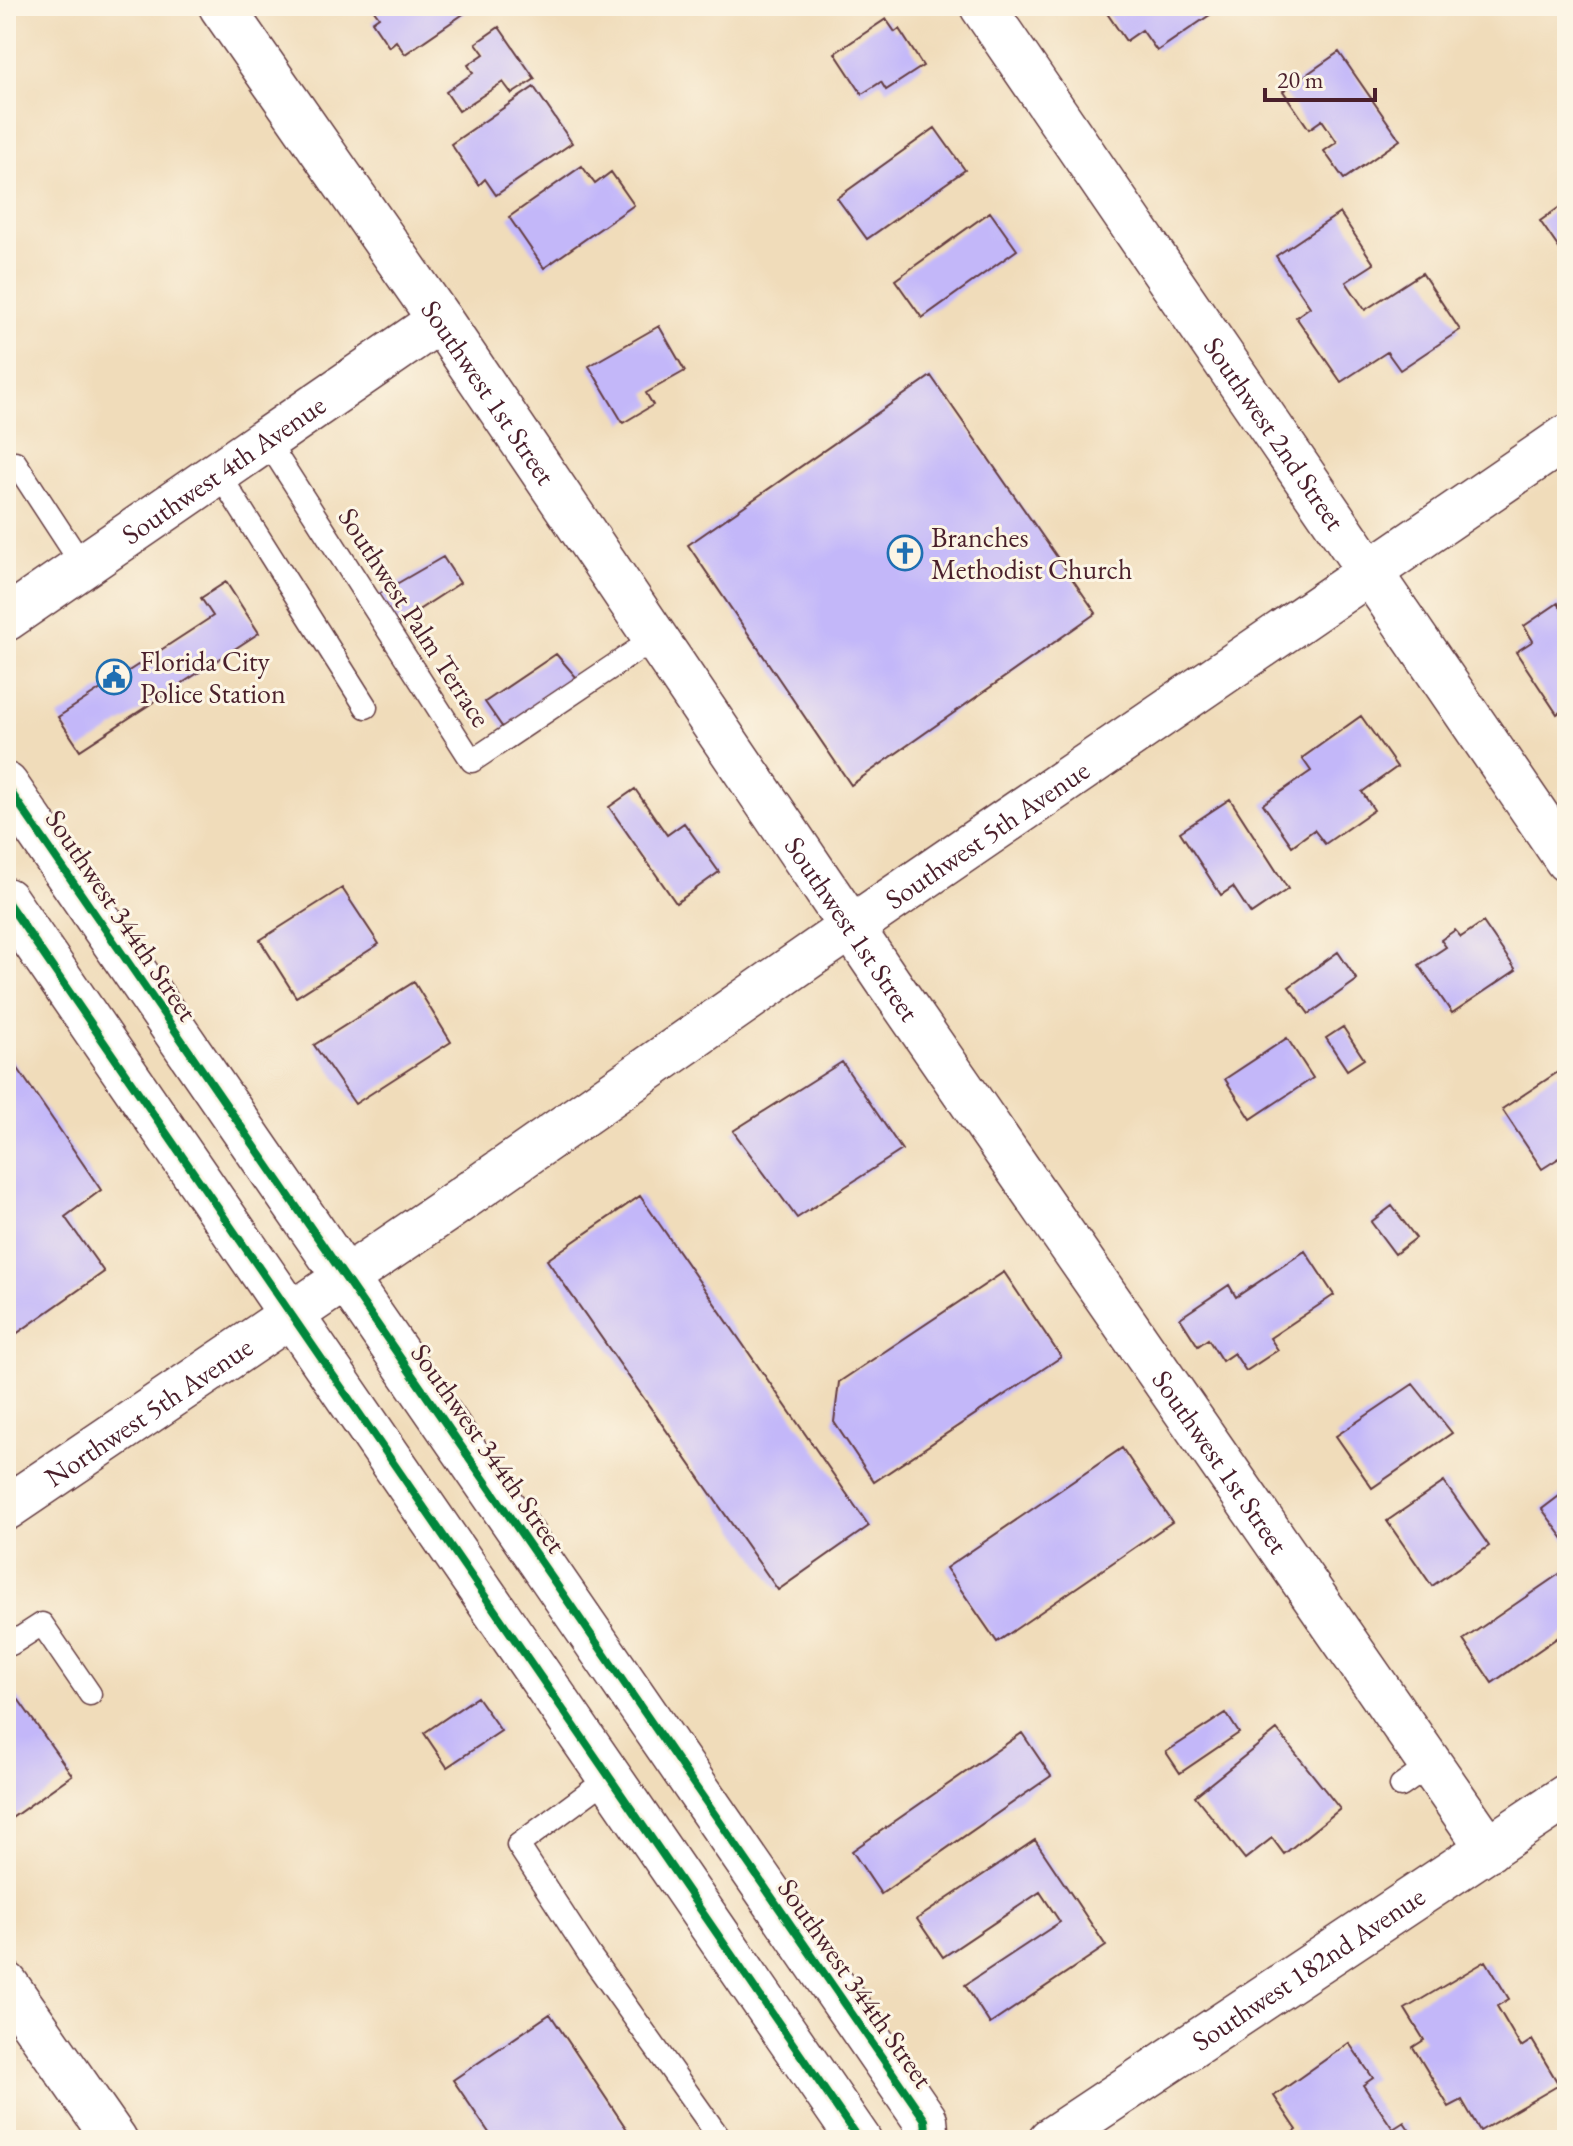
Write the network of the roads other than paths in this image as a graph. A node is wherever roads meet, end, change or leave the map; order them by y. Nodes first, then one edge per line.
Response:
1 (221, 6) edge
2 (982, 6) edge
3 (440, 320) junction
4 (1567, 437) edge
5 (267, 441) junction
6 (6, 468) edge
7 (219, 474) junction
8 (83, 566) junction
9 (1371, 573) junction
10 (6, 619) edge
11 (655, 638) junction
12 (366, 707) dead end
13 (6, 785) edge
14 (1567, 860) edge
15 (6, 900) edge
16 (851, 928) junction
17 (344, 1278) junction
18 (291, 1314) junction
19 (6, 1508) edge
20 (6, 1637) edge
21 (90, 1694) dead end
22 (610, 1777) junction
23 (1567, 1796) edge
24 (1489, 1849) junction
25 (6, 1984) edge
26 (1056, 2139) edge
27 (115, 2140) edge
28 (721, 2140) edge
29 (859, 2140) edge
30 (927, 2140) edge

1 - 3 street, Southwest 1st Street
2 - 9 street, Southwest 2nd Street
3 - 5 street, Southwest 4th Avenue
3 - 11 street, Southwest 1st Street
4 - 9 street, Southwest 5th Avenue
5 - 7 street, Southwest 4th Avenue
5 - 11 lane, Southwest Palm Terrace
6 - 8 lane
7 - 8 street, Southwest 4th Avenue
7 - 12 lane
8 - 10 street, Southwest 4th Avenue
9 - 14 street, Southwest 2nd Street
9 - 16 street, Southwest 5th Avenue
11 - 16 street, Southwest 1st Street
13 - 17 street, Southwest 344th Street
15 - 18 street
16 - 17 street, Southwest 5th Avenue
16 - 24 street, Southwest 1st Street
17 - 18 street, Southwest 5th Avenue
17 - 30 street, Southwest 344th Street
18 - 19 street, Northwest 5th Avenue
18 - 22 street
20 - 21 lane
22 - 28 lane
22 - 29 street
23 - 24 street, Southwest 182nd Avenue
24 - 26 street, Southwest 182nd Avenue
25 - 27 street

